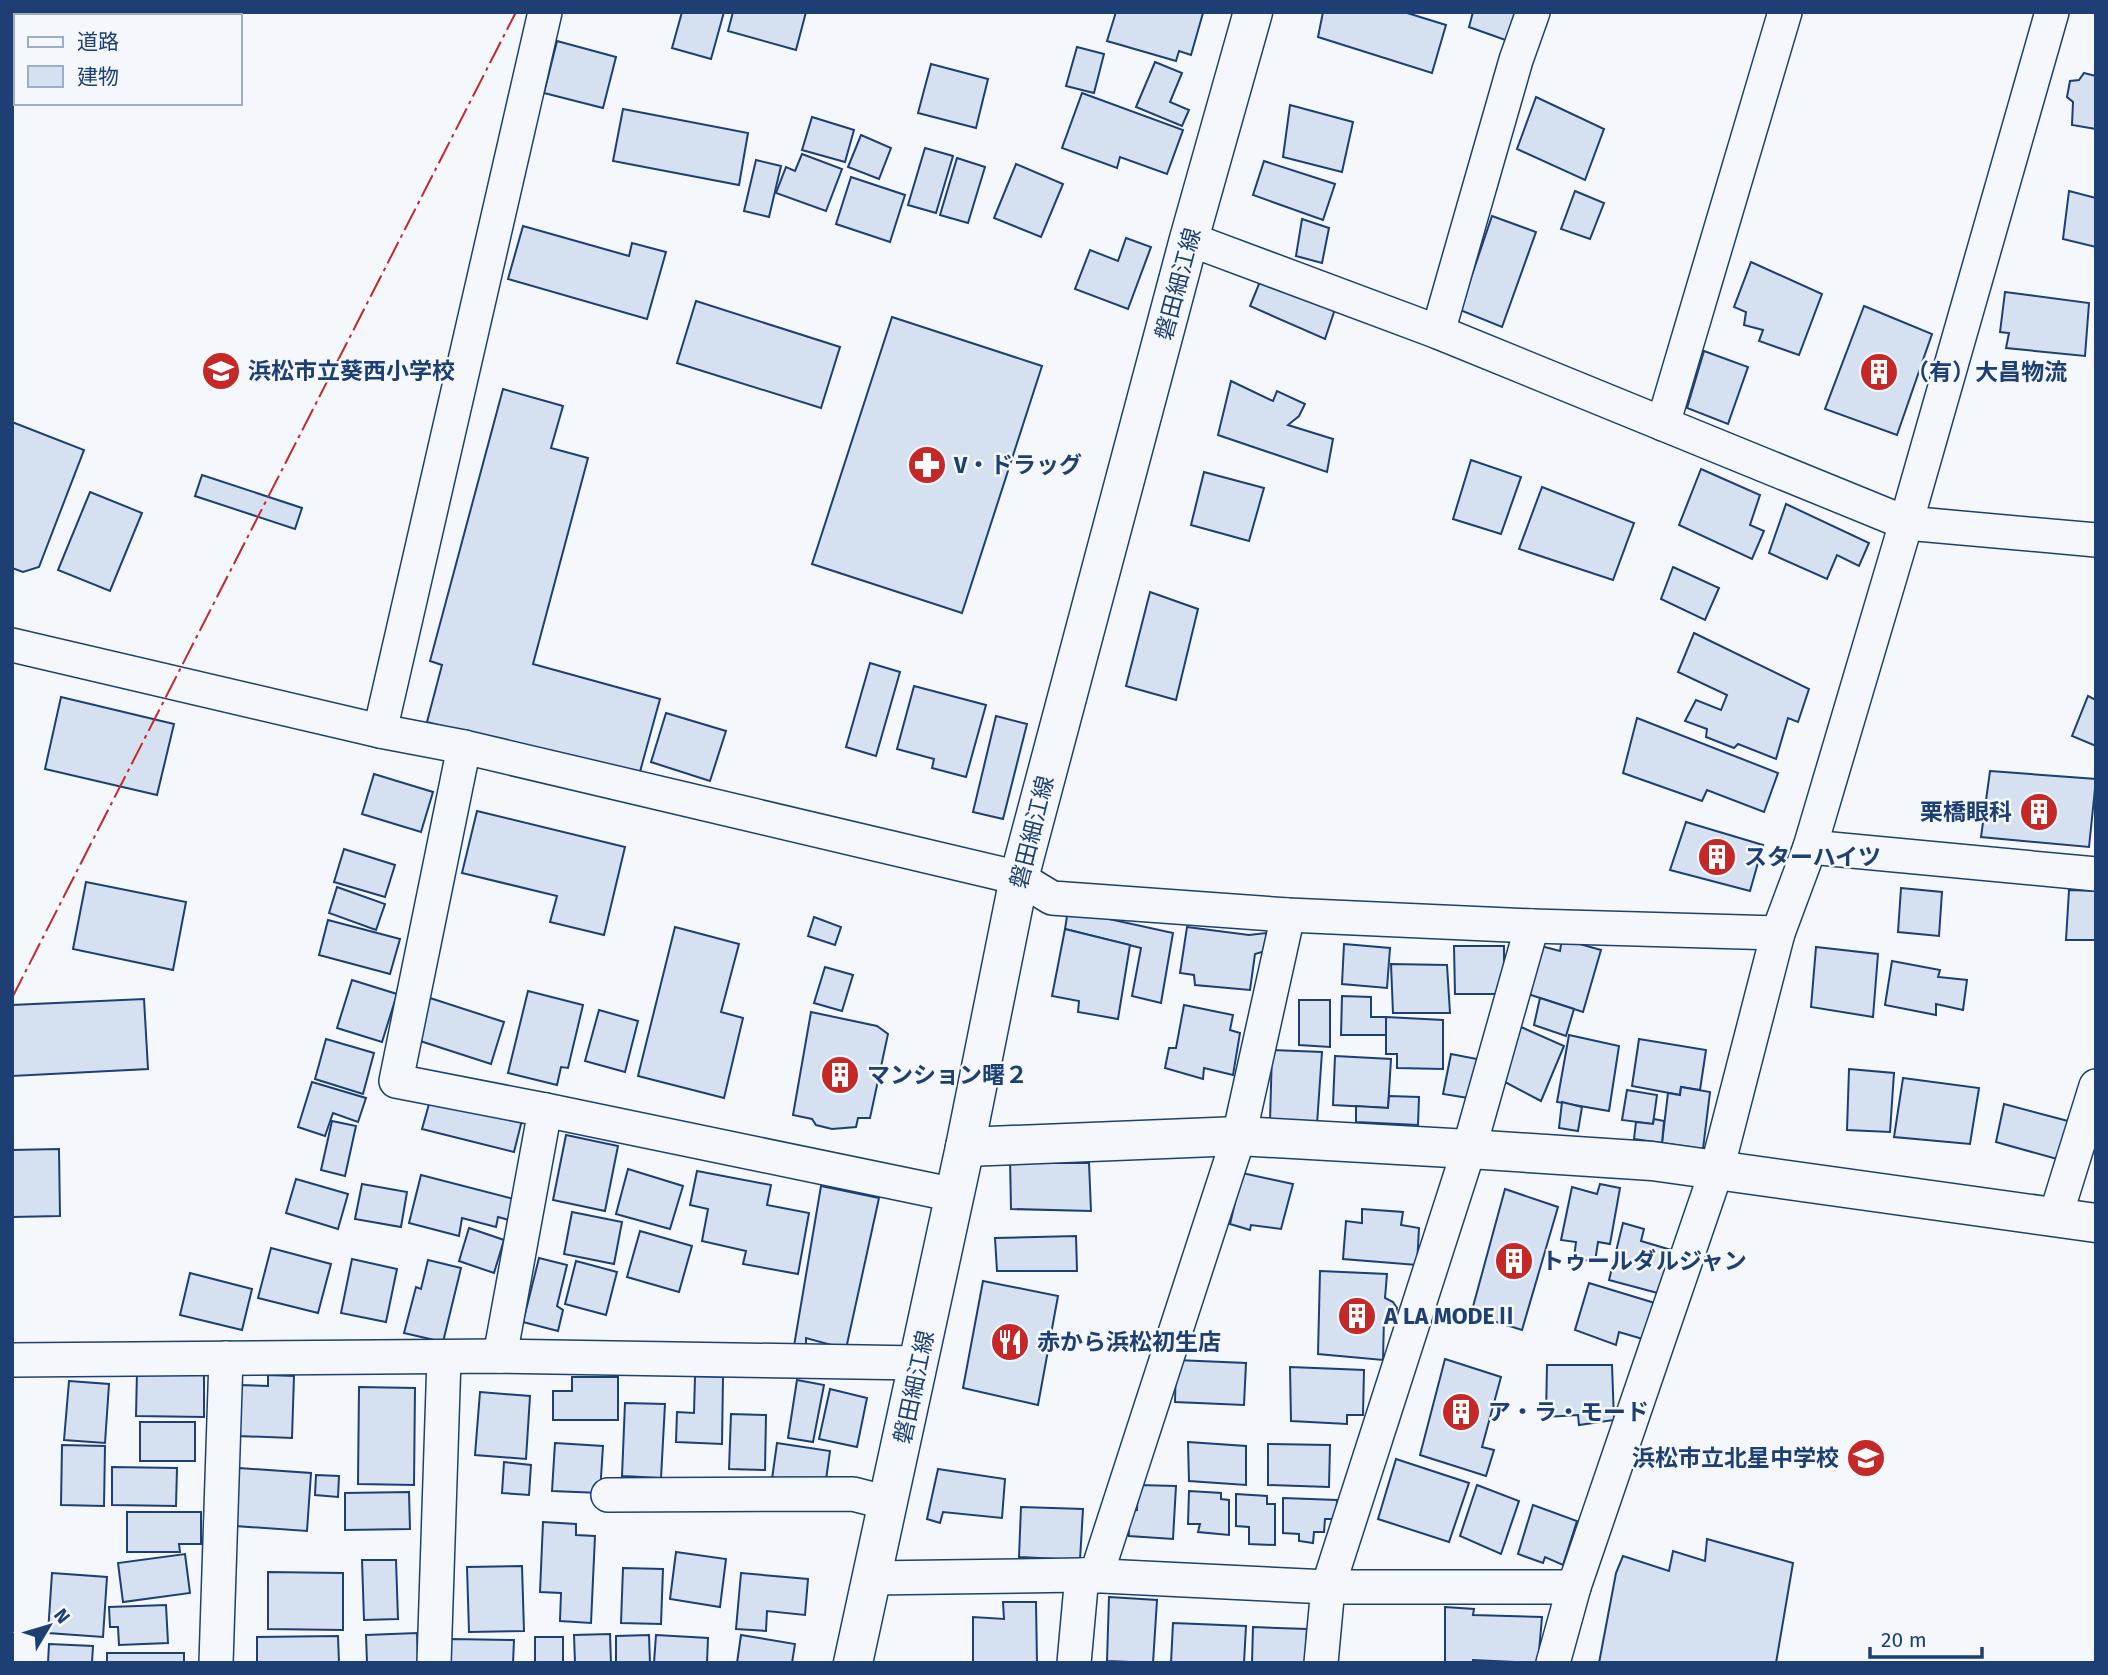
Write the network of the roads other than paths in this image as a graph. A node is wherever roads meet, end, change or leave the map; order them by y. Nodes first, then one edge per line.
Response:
1 (545, 12) edge
2 (1253, 12) edge
3 (1533, 12) edge
4 (1785, 12) edge
5 (2052, 12) edge
6 (1189, 239) junction
7 (1438, 332) junction
8 (1662, 424) junction
9 (1906, 523) junction
10 (2096, 540) edge
11 (12, 645) edge
12 (380, 731) junction
13 (464, 747) junction
14 (1810, 847) junction
15 (2096, 874) edge
16 (1019, 878) junction
17 (1288, 915) junction
18 (1532, 926) junction
19 (1778, 933) junction
20 (2096, 1086) edge
21 (545, 1110) junction
22 (1239, 1136) junction
23 (965, 1147) junction
24 (1469, 1149) junction
25 (1717, 1170) junction
26 (955, 1195) junction
27 (2055, 1218) junction
28 (2096, 1223) edge
29 (500, 1356) junction
30 (226, 1357) junction
31 (444, 1358) junction
32 (12, 1360) edge
33 (919, 1363) junction
34 (608, 1495) dead end
35 (888, 1503) junction
36 (1089, 1575) junction
37 (871, 1578) junction
38 (1328, 1587) junction
39 (1574, 1587) junction
40 (216, 1663) edge
41 (434, 1663) edge
42 (853, 1663) edge
43 (1074, 1663) edge
44 (1321, 1663) edge
45 (1553, 1663) edge

1 - 12 street
2 - 6 main road, 磐田細江線
3 - 7 street
4 - 8 street
5 - 9 street
6 - 7 street
6 - 16 main road, 磐田細江線
7 - 8 street
8 - 9 street
9 - 10 street
9 - 14 street
11 - 12 street
12 - 13 street
13 - 16 street
13 - 21 street
14 - 15 street
14 - 19 street
16 - 17 street
16 - 23 main road, 磐田細江線
17 - 18 street
17 - 22 street
18 - 19 street
18 - 24 street
19 - 25 street
20 - 27 street
21 - 26 street
21 - 29 street
22 - 23 main road
22 - 24 main road
22 - 36 street
23 - 26 main road, 磐田細江線
24 - 25 main road
24 - 38 street
25 - 27 main road
25 - 39 street
26 - 33 main road, 磐田細江線
27 - 28 main road
29 - 31 street
29 - 33 street
30 - 31 street
30 - 32 street
30 - 40 street
31 - 41 street
33 - 35 main road, 磐田細江線
34 - 35 street
35 - 37 main road, 磐田細江線
36 - 37 street
36 - 38 street
36 - 43 street
37 - 42 main road, 磐田細江線
38 - 39 street
38 - 44 street
39 - 45 street

